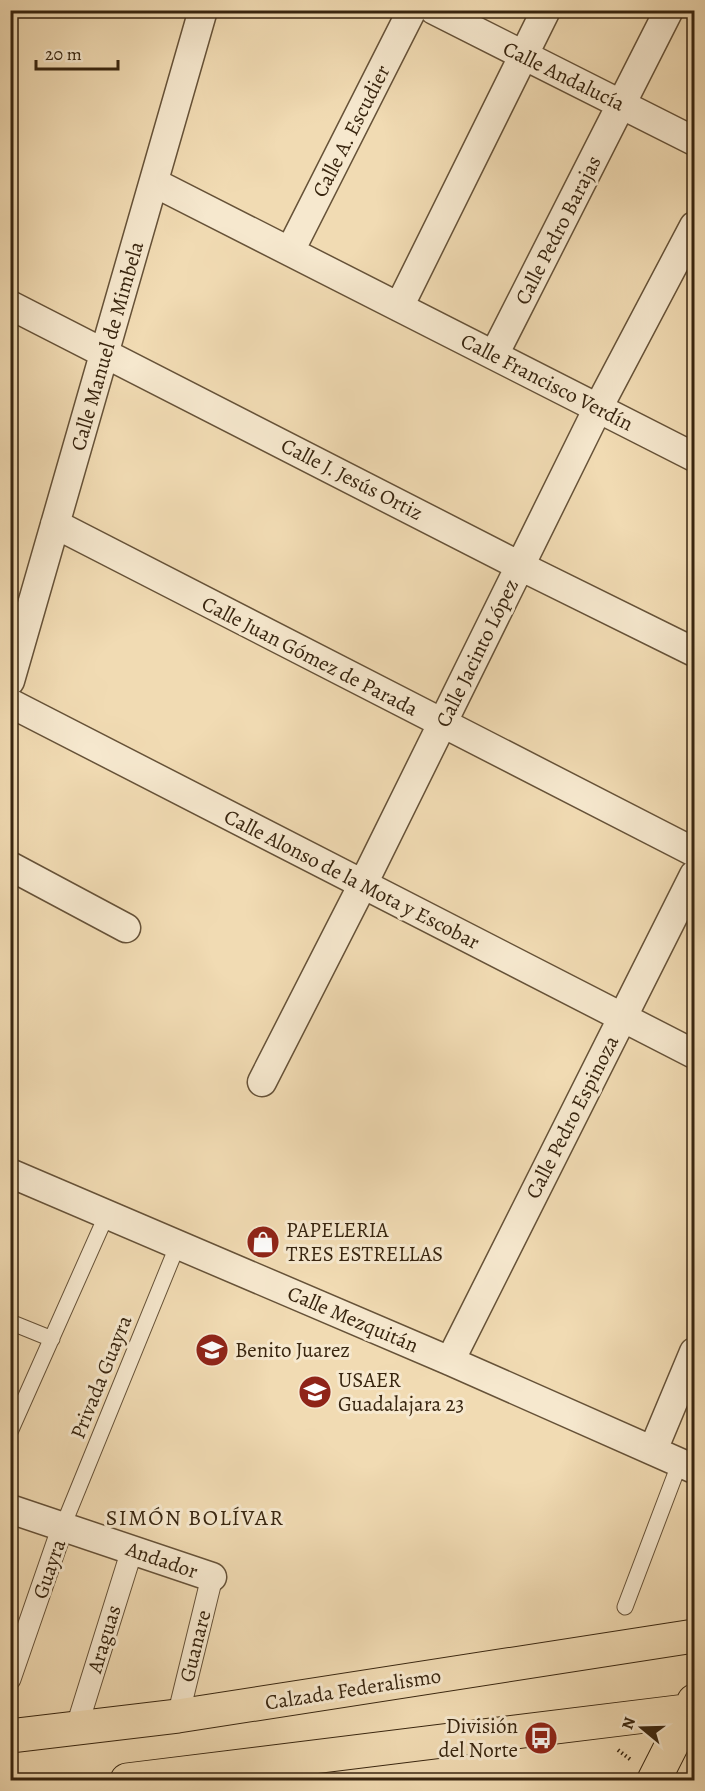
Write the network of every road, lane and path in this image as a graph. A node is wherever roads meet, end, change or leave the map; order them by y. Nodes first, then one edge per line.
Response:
1 (203, 10) edge
2 (412, 10) edge
3 (434, 10) edge
4 (546, 10) edge
5 (669, 10) edge
6 (524, 55) junction
7 (621, 104) junction
8 (694, 141) edge
9 (154, 183) junction
10 (691, 242) edge
11 (290, 251) junction
12 (10, 305) edge
13 (399, 307) junction
14 (106, 352) junction
15 (495, 355) junction
16 (598, 408) junction
17 (694, 457) edge
18 (55, 524) junction
19 (520, 566) junction
20 (17, 633) edge
21 (694, 652) edge
22 (10, 681) edge
23 (10, 703) edge
24 (442, 724) junction
25 (694, 852) edge
26 (10, 866) edge
27 (694, 875) edge
28 (363, 884) junction
29 (126, 928) dead end
30 (622, 1017) junction
31 (694, 1054) edge
32 (262, 1082) dead end
33 (10, 1173) edge
34 (107, 1214) junction
35 (178, 1244) junction
36 (10, 1322) edge
37 (52, 1339) junction
38 (694, 1352) edge
39 (450, 1361) junction
40 (10, 1432) edge
41 (652, 1450) junction
42 (687, 1466) edge
43 (10, 1509) edge
44 (63, 1527) junction
45 (132, 1550) junction
46 (212, 1577) joint
47 (625, 1606) dead end
48 (694, 1636) edge
49 (10, 1679) edge
50 (693, 1707) edge
51 (178, 1716) junction
52 (76, 1729) junction
53 (10, 1736) edge
54 (127, 1780) edge
55 (654, 1780) edge

1 - 9 street, Calle Manuel de Mimbela
2 - 11 street, Calle A. Escudier
3 - 6 street, Calle Andalucía
4 - 6 street
5 - 7 street, Calle Pedro Barajas
6 - 7 street, Calle Andalucía
6 - 13 street
7 - 8 street, Calle Andalucía
7 - 15 street, Calle Pedro Barajas
9 - 11 street, Calle Francisco Verdín
9 - 14 street, Calle Manuel de Mimbela
10 - 16 street, Calle Jacinto López
11 - 13 street, Calle Francisco Verdín
12 - 14 street, Calle J. Jesús Ortiz
13 - 15 street, Calle Francisco Verdín
14 - 18 street, Calle Manuel de Mimbela
14 - 19 street, Calle J. Jesús Ortiz
15 - 16 street, Calle Francisco Verdín
16 - 17 street, Calle Francisco Verdín
16 - 19 street, Calle Jacinto López
18 - 20 street, Calle Manuel de Mimbela
18 - 24 street, Calle Juan Gómez de Parada
19 - 21 street, Calle J. Jesús Ortiz
19 - 24 street, Calle Jacinto López
20 - 22 street, Calle Manuel de Mimbela
23 - 28 street, Calle Alonso de la Mota y Escobar
24 - 25 street, Calle Juan Gómez de Parada
24 - 28 street, Calle Jacinto López
26 - 29 street
27 - 30 street, Calle Pedro Espinoza
28 - 30 street, Calle Alonso de la Mota y Escobar
28 - 32 street, Calle Jacinto López
30 - 31 street, Calle Alonso de la Mota y Escobar
30 - 39 street, Calle Pedro Espinoza
33 - 34 street, Calle Mezquitán
34 - 35 street, Calle Mezquitán
34 - 37 lane
35 - 39 street, Calle Mezquitán
35 - 44 lane, Privada Guayra
36 - 37 lane
37 - 40 lane
38 - 41 street
39 - 41 street, Calle Mezquitán
41 - 42 street, Calle Mezquitán
42 - 47 lane
43 - 44 street, Andador
44 - 45 street, Andador
44 - 49 street, Guayra
45 - 46 street, Andador
45 - 52 street, Araguas
46 - 51 street, Guanare
48 - 51 main road, Calzada Federalismo
50 - 54 main road
50 - 55 main road
51 - 52 main road, Calzada Federalismo
52 - 53 main road, Calzada Federalismo

